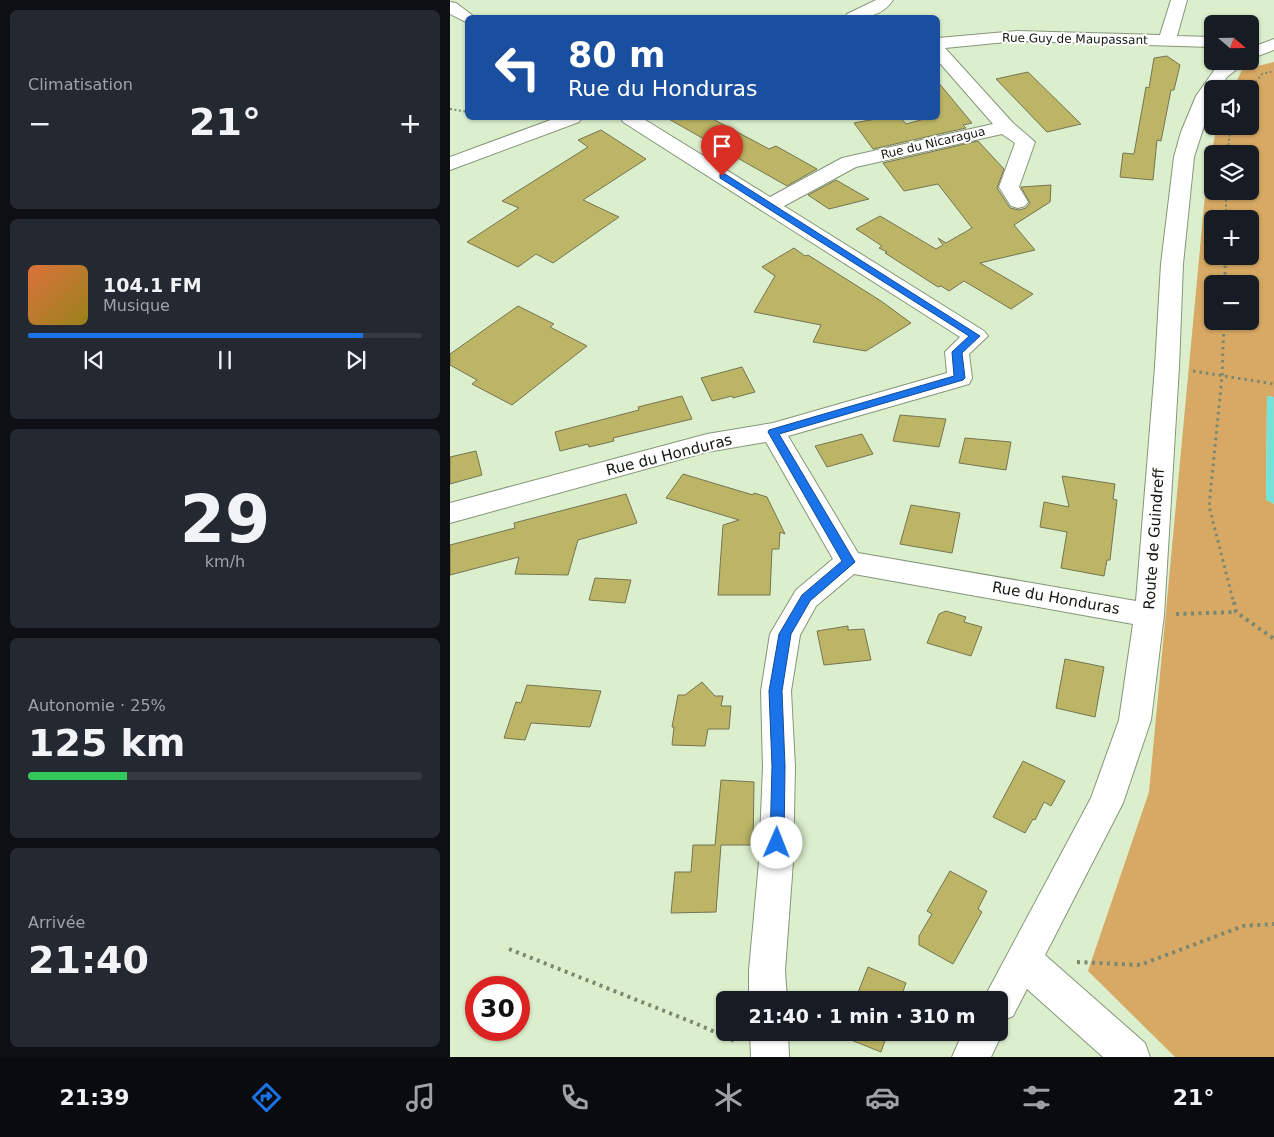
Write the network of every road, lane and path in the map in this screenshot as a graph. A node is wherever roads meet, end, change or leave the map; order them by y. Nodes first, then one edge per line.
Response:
1 (885, 0) edge
2 (1179, 0) edge
3 (450, 7) edge
4 (859, 15) edge
5 (465, 16) edge
6 (1167, 40) junction
7 (1204, 42) edge
8 (940, 43) edge
9 (1259, 43) edge
10 (1273, 44) edge
11 (1259, 50) edge
12 (940, 53) edge
13 (1225, 70) edge
14 (1274, 71) edge
15 (1257, 80) edge
16 (450, 109) edge
17 (465, 112) edge
18 (567, 120) edge
19 (633, 120) edge
20 (1006, 127) junction
21 (450, 164) edge
22 (1018, 202) dead end
23 (769, 206) junction
24 (1224, 330) edge
25 (1222, 377) junction
26 (1274, 384) edge
27 (773, 432) junction
28 (450, 513) edge
29 (849, 562) junction
30 (1236, 612) junction
31 (1149, 615) junction
32 (1274, 639) edge
33 (1274, 924) edge
34 (508, 949) dead end
35 (1024, 960) junction
36 (1072, 962) dead end
37 (768, 991) edge
38 (1007, 991) edge
39 (979, 1041) edge
40 (760, 1045) edge
41 (971, 1057) edge
42 (1131, 1057) edge

1 - 4 street
2 - 6 street
3 - 5 street
6 - 7 street, Rue Guy de Maupassant
6 - 8 street, Rue Guy de Maupassant
9 - 10 street
10 - 11 street
12 - 20 street, Rue du Nicaragua
13 - 31 street, Route de Guindreff
14 - 15 path
16 - 17 path
18 - 21 street
19 - 23 street
20 - 22 street
20 - 23 street, Rue du Nicaragua
23 - 27 street, Rue du Honduras
24 - 25 path
25 - 26 path
25 - 30 path
27 - 28 street, Rue du Honduras
27 - 29 street
29 - 31 street, Rue du Honduras
29 - 37 street
30 - 31 path
30 - 32 path
31 - 35 street, Route de Guindreff
33 - 36 path
34 - 40 path
35 - 38 street, Route de Guindreff
35 - 42 street
39 - 41 street

